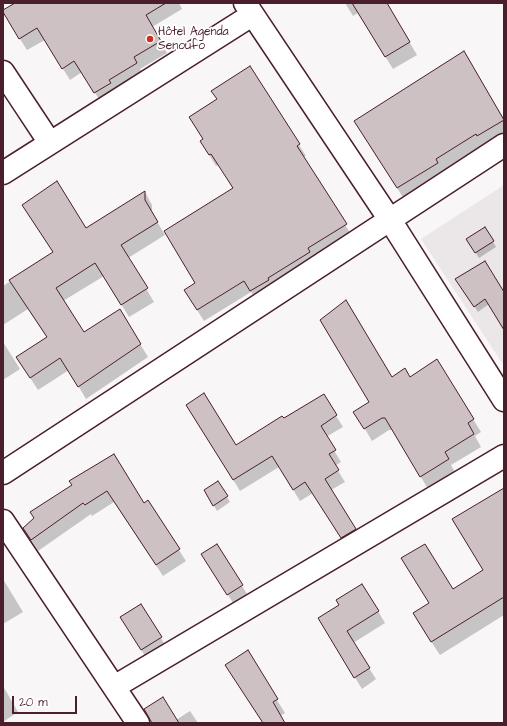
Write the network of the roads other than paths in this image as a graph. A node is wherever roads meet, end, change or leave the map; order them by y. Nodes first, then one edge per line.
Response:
1 (248, 9) edge
2 (3, 72) edge
3 (50, 144) junction
4 (504, 145) edge
5 (3, 173) edge
6 (390, 220) junction
7 (504, 400) edge
8 (504, 456) edge
9 (3, 474) edge
10 (3, 521) edge
11 (114, 687) junction
12 (138, 723) edge

1 - 3 street
1 - 6 street
2 - 3 street
3 - 5 street
4 - 6 street
6 - 7 street
6 - 9 street
8 - 11 street
10 - 11 street
11 - 12 street

